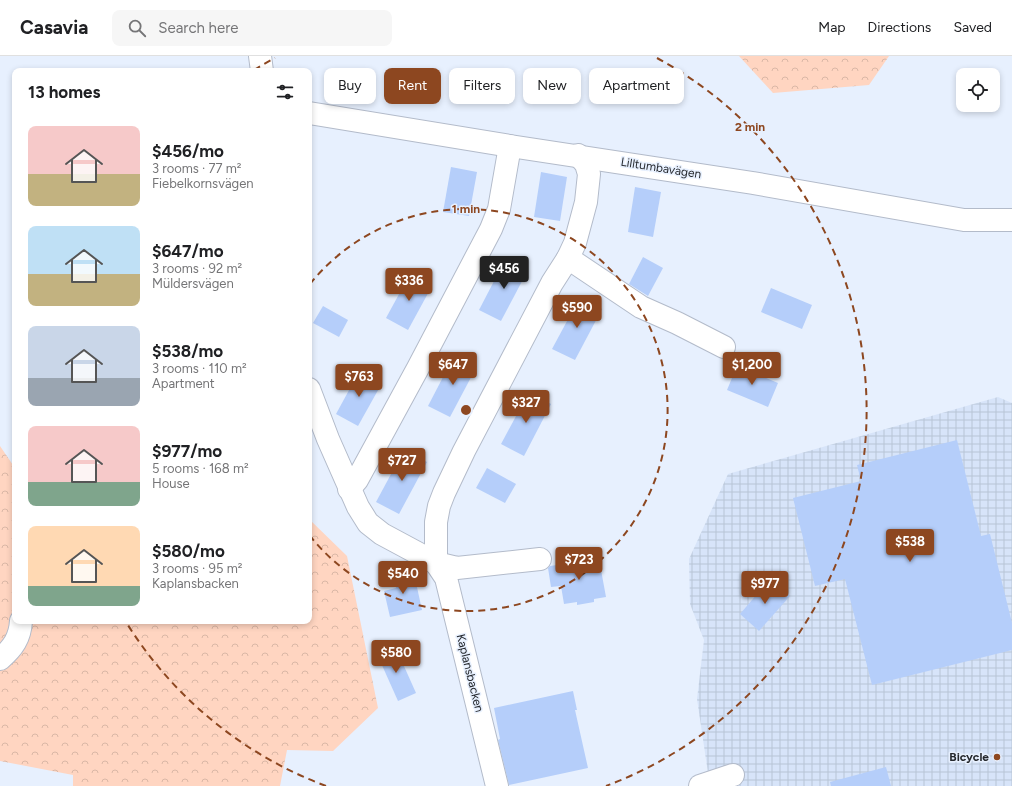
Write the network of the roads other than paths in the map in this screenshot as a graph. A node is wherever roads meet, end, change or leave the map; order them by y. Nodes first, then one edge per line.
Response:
1 (260, 56) edge
2 (262, 68) edge
3 (312, 113) edge
4 (510, 146) junction
5 (578, 155) junction
6 (1012, 220) edge
7 (568, 258) junction
8 (724, 347) dead end
9 (312, 397) edge
10 (349, 489) junction
11 (540, 559) dead end
12 (436, 563) junction
13 (21, 624) edge
14 (3, 657) edge
15 (733, 776) dead end
16 (497, 786) edge
17 (700, 786) edge

1 - 2 street
3 - 4 street, Lilltumbavägen
4 - 5 street, Lilltumbavägen
4 - 10 street
5 - 6 street, Lilltumbavägen
5 - 7 street
7 - 8 street
7 - 12 street
9 - 10 street
10 - 12 street
11 - 12 street
12 - 16 street, Kaplansbacken
13 - 14 street
15 - 17 street

